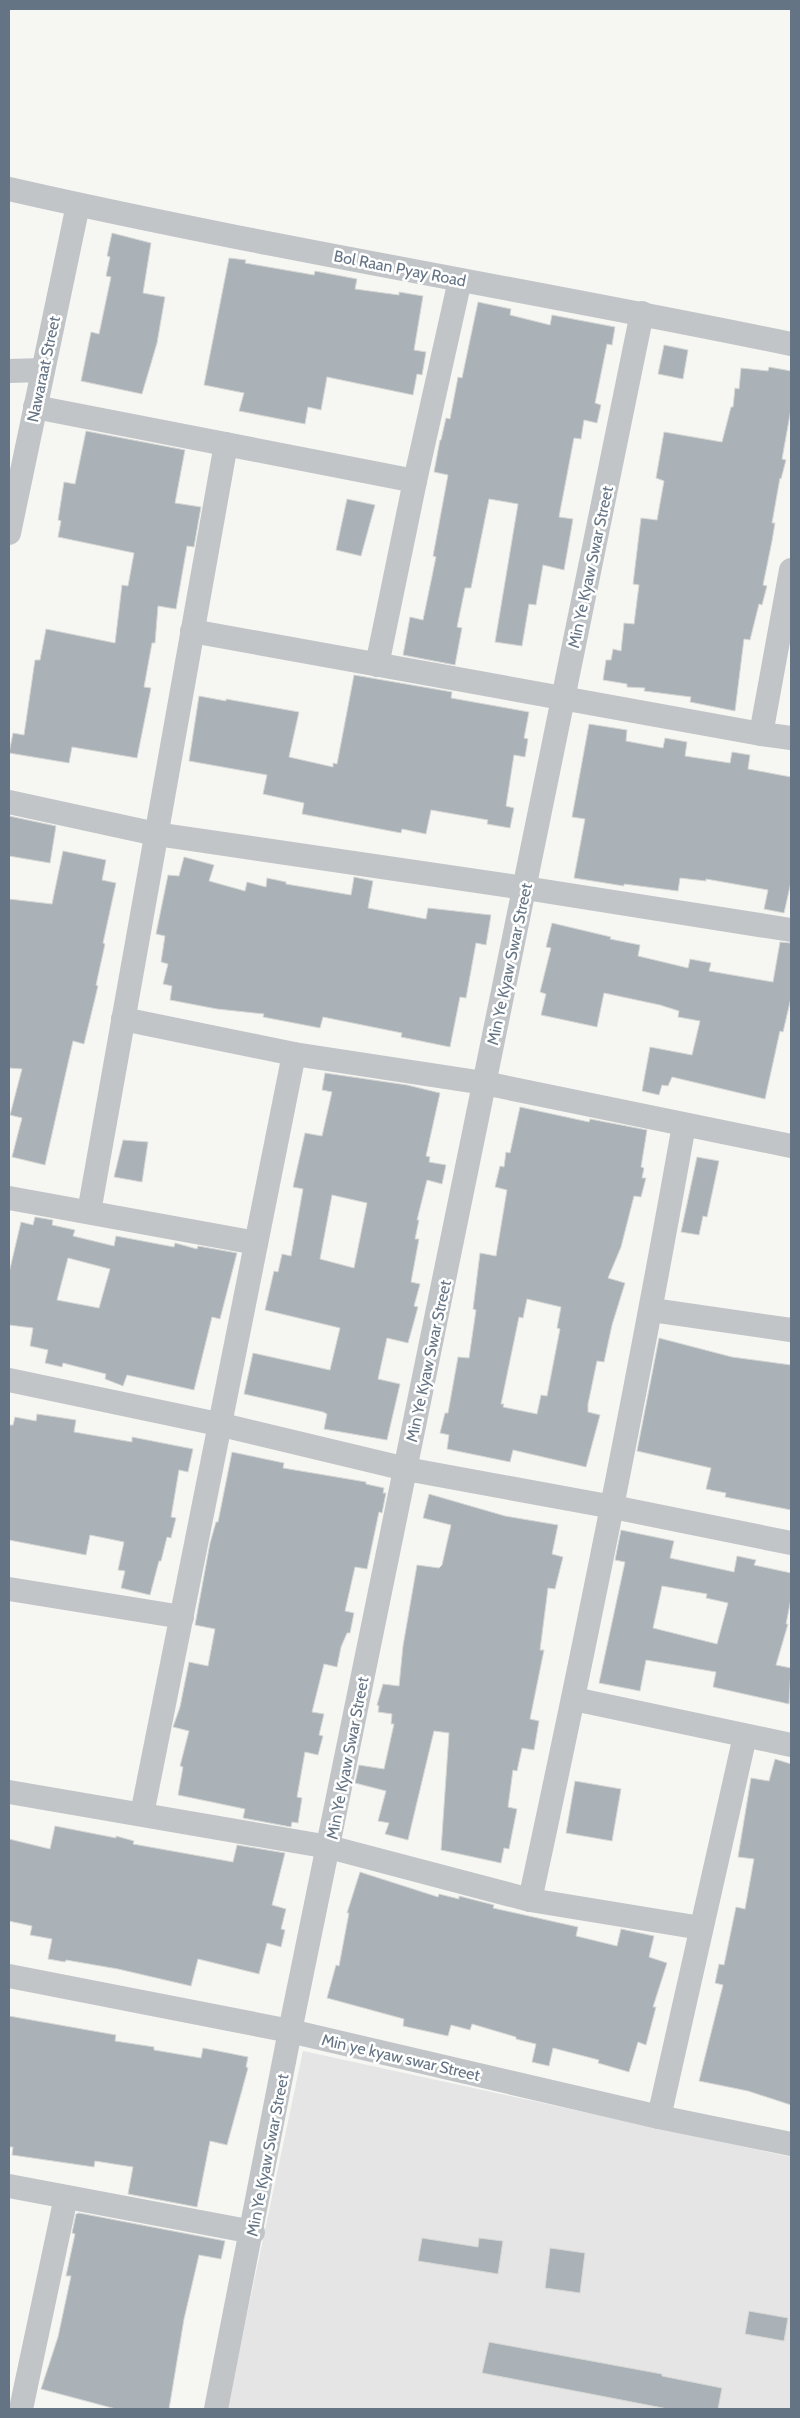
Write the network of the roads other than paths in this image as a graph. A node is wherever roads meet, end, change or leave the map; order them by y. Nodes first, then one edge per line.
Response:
1 (9, 189) edge
2 (78, 205) junction
3 (460, 280) junction
4 (642, 313) junction
5 (791, 344) edge
6 (43, 370) junction
7 (9, 371) edge
8 (35, 407) junction
9 (226, 444) junction
10 (416, 481) junction
11 (9, 533) edge
12 (791, 570) edge
13 (192, 631) junction
14 (378, 665) junction
15 (563, 698) junction
16 (761, 734) junction
17 (791, 738) edge
18 (9, 802) edge
19 (156, 834) junction
20 (525, 888) junction
21 (791, 930) edge
22 (123, 1019) junction
23 (294, 1054) junction
24 (484, 1083) junction
25 (684, 1125) junction
26 (791, 1146) edge
27 (9, 1198) edge
28 (89, 1212) junction
29 (256, 1243) junction
30 (652, 1310) junction
31 (791, 1330) edge
32 (9, 1380) edge
33 (218, 1424) junction
34 (406, 1469) junction
35 (613, 1507) junction
36 (791, 1543) edge
37 (9, 1589) edge
38 (182, 1618) junction
39 (574, 1699) junction
40 (745, 1736) junction
41 (791, 1745) edge
42 (9, 1792) edge
43 (142, 1814) junction
44 (329, 1847) junction
45 (530, 1900) junction
46 (701, 1928) junction
47 (9, 1976) edge
48 (290, 2031) junction
49 (659, 2117) junction
50 (791, 2144) edge
51 (9, 2186) edge
52 (66, 2197) junction
53 (252, 2232) junction
54 (17, 2382) edge
55 (21, 2409) edge
56 (216, 2409) edge

1 - 2 street, Bol Raan Pyay Road
2 - 3 street, Bol Raan Pyay Road
2 - 6 street, Nawaraat Street
3 - 4 street, Bol Raan Pyay Road
3 - 10 street
4 - 5 street, Bol Raan Pyay Road
4 - 15 street, Min Ye Kyaw Swar Street
6 - 7 street
6 - 8 street, Nawaraat Street
8 - 9 street
8 - 11 street, Nawaraat Street
9 - 10 street
9 - 13 street
10 - 14 street
12 - 16 street
13 - 14 street
13 - 19 street
14 - 15 street
15 - 16 street
15 - 20 street, Min Ye Kyaw Swar Street
16 - 17 street
18 - 19 street
19 - 20 street
19 - 22 street
20 - 21 street
20 - 24 street, Min Ye Kyaw Swar Street
22 - 23 street
22 - 28 street
23 - 24 street
23 - 29 street
24 - 25 street
24 - 34 street, Min Ye Kyaw Swar Street
25 - 26 street
25 - 30 street
27 - 28 street
28 - 29 street
29 - 33 street
30 - 31 street
30 - 35 street
32 - 33 street
33 - 34 street
33 - 38 street
34 - 35 street
34 - 44 street, Min Ye Kyaw Swar Street
35 - 36 street
35 - 39 street
37 - 38 street
38 - 43 street
39 - 40 street
39 - 45 street
40 - 41 street
40 - 46 street
42 - 43 street
43 - 44 street
44 - 45 street
44 - 48 street, Min Ye Kyaw Swar Street
45 - 46 street
46 - 49 street
47 - 48 street, Min ye kyaw swar Street
48 - 49 street, Min ye kyaw swar Street
48 - 53 street, Min Ye Kyaw Swar Street
49 - 50 street, Min ye kyaw swar Street
51 - 52 street
52 - 53 street
52 - 54 street
53 - 56 street, Min Ye Kyaw Swar Street
54 - 55 street

